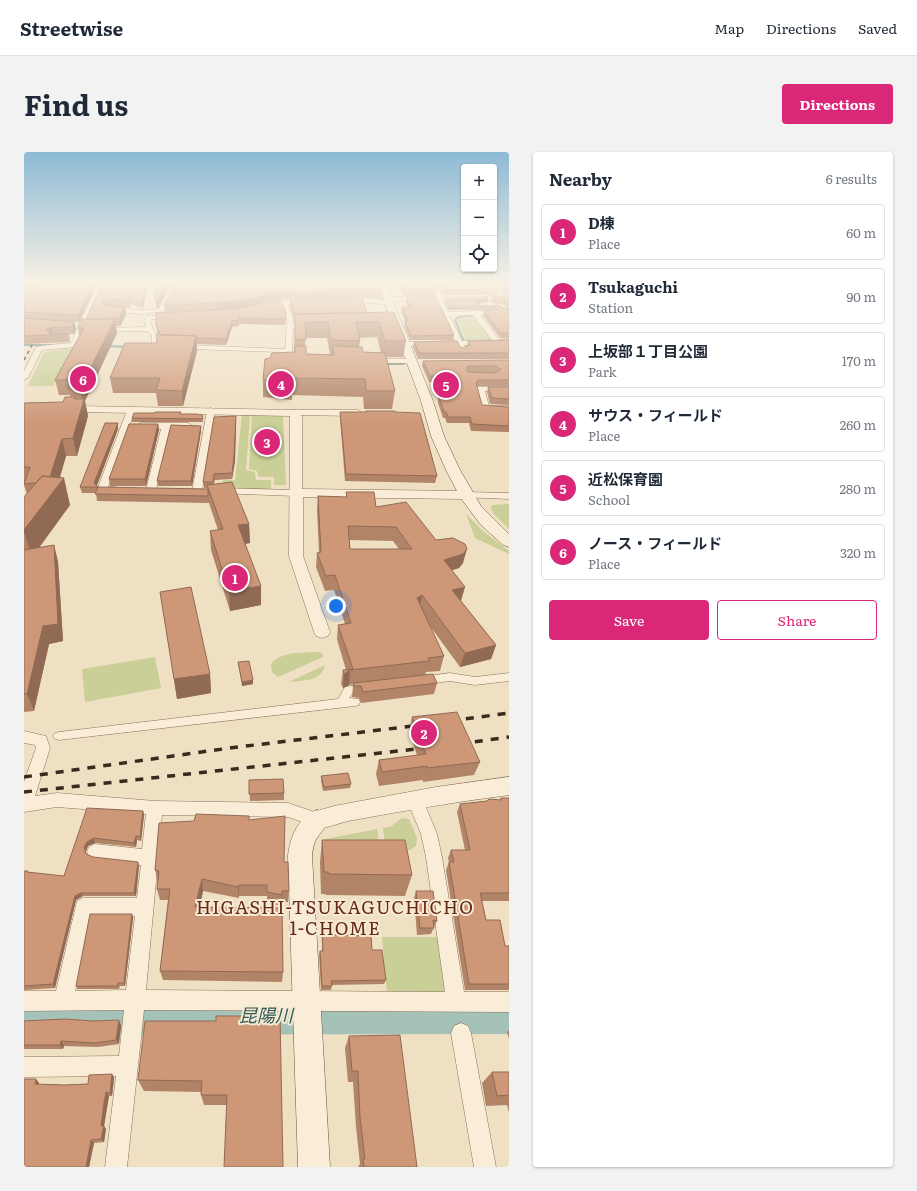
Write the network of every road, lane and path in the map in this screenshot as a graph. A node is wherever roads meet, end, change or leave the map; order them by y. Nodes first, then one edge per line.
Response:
1 (78, 329) edge
2 (150, 329) edge
3 (290, 329) edge
4 (395, 329) edge
5 (455, 329) edge
6 (488, 329) edge
7 (497, 342) junction
8 (509, 342) edge
9 (463, 343) junction
10 (405, 344) junction
11 (288, 353) junction
12 (466, 355) edge
13 (312, 360) edge
14 (365, 361) edge
15 (414, 362) junction
16 (24, 378) edge
17 (509, 389) edge
18 (24, 408) edge
19 (509, 409) edge
20 (131, 410) junction
21 (211, 411) junction
22 (294, 413) junction
23 (371, 413) edge
24 (126, 426) junction
25 (166, 426) junction
26 (207, 427) junction
27 (123, 490) edge
28 (152, 490) edge
29 (296, 493) junction
30 (466, 495) junction
31 (509, 496) edge
32 (509, 542) edge
33 (322, 632) dead end
34 (509, 676) edge
35 (410, 682) edge
36 (380, 686) edge
37 (355, 702) dead end
38 (341, 703) junction
39 (59, 736) dead end
40 (24, 737) edge
41 (509, 786) edge
42 (415, 800) junction
43 (24, 804) edge
44 (155, 808) junction
45 (317, 820) junction
46 (95, 852) dead end
47 (150, 858) junction
48 (145, 907) junction
49 (64, 1000) junction
50 (24, 1001) edge
51 (456, 1001) junction
52 (509, 1002) edge
53 (133, 1010) junction
54 (308, 1010) junction
55 (461, 1033) dead end
56 (128, 1066) junction
57 (24, 1067) edge
58 (116, 1167) edge
59 (314, 1167) edge
60 (485, 1167) edge

1 - 16 street
2 - 11 street
3 - 11 street
4 - 10 main road
5 - 9 street
6 - 7 street
7 - 8 street
7 - 9 street
9 - 10 street
9 - 12 street
10 - 15 main road
11 - 13 street
14 - 15 street
15 - 30 main road
17 - 19 street
18 - 20 street
20 - 21 street
20 - 24 street
21 - 22 street
21 - 26 street
22 - 23 street
22 - 29 street
24 - 25 street
24 - 27 street
25 - 26 street
25 - 28 street
26 - 29 street
29 - 30 street
29 - 33 street
30 - 31 street
30 - 32 main road
34 - 35 street
36 - 38 street
37 - 38 street
38 - 39 street
40 - 43 street
41 - 42 street
42 - 45 street
42 - 51 street
43 - 44 street
44 - 45 street
44 - 47 street
45 - 54 main road
46 - 47 street
47 - 48 street
48 - 49 street
48 - 53 street
49 - 50 street
49 - 53 street
51 - 52 street
51 - 54 street
53 - 54 street
53 - 56 street
54 - 59 main road
55 - 60 street
56 - 57 street
56 - 58 street

